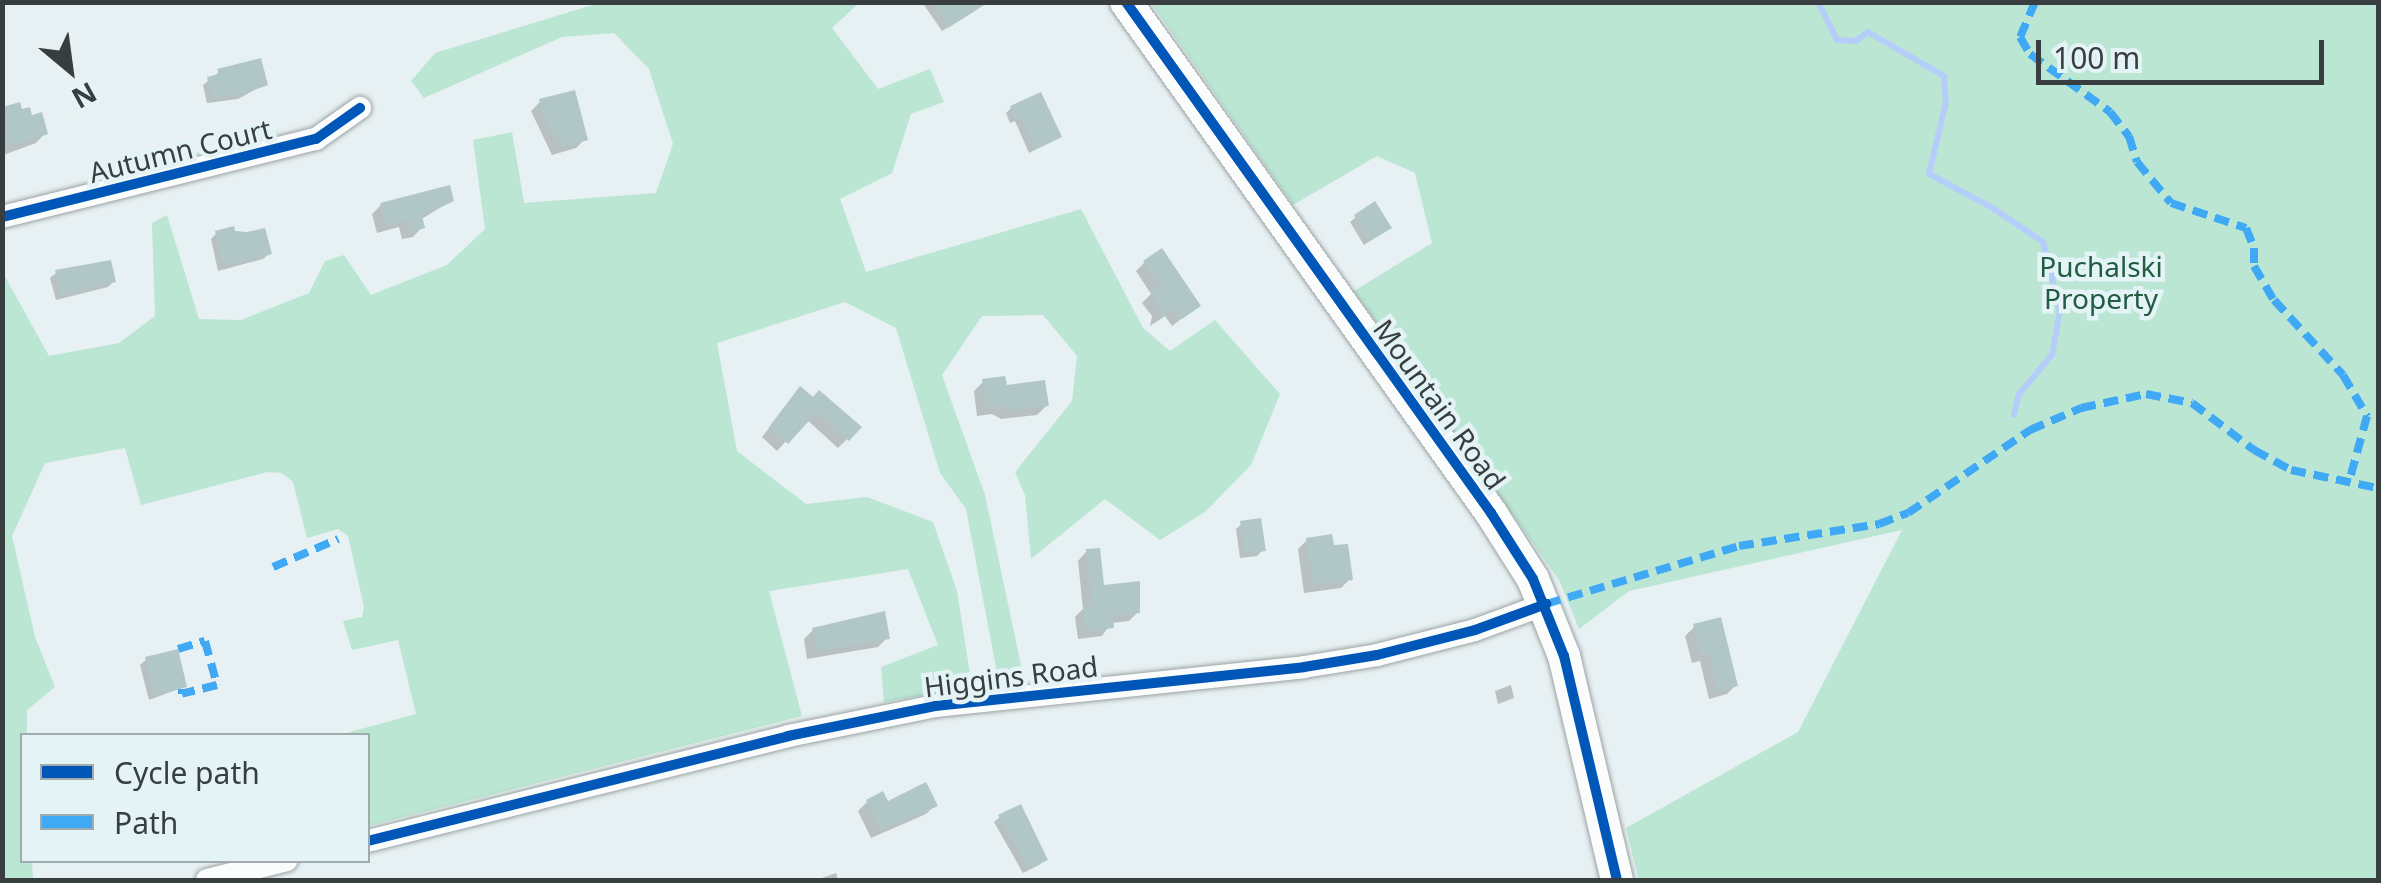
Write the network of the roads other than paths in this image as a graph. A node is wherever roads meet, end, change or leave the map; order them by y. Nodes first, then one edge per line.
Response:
1 (1126, 2) edge
2 (360, 108) dead end
3 (2, 217) edge
4 (1546, 604) junction
5 (370, 840) edge
6 (276, 863) edge
7 (207, 880) edge
8 (1617, 880) edge

1 - 4 main road, Mountain Road
2 - 3 street, Autumn Court
4 - 5 street, Higgins Road
4 - 8 main road, Mountain Road
6 - 7 street

